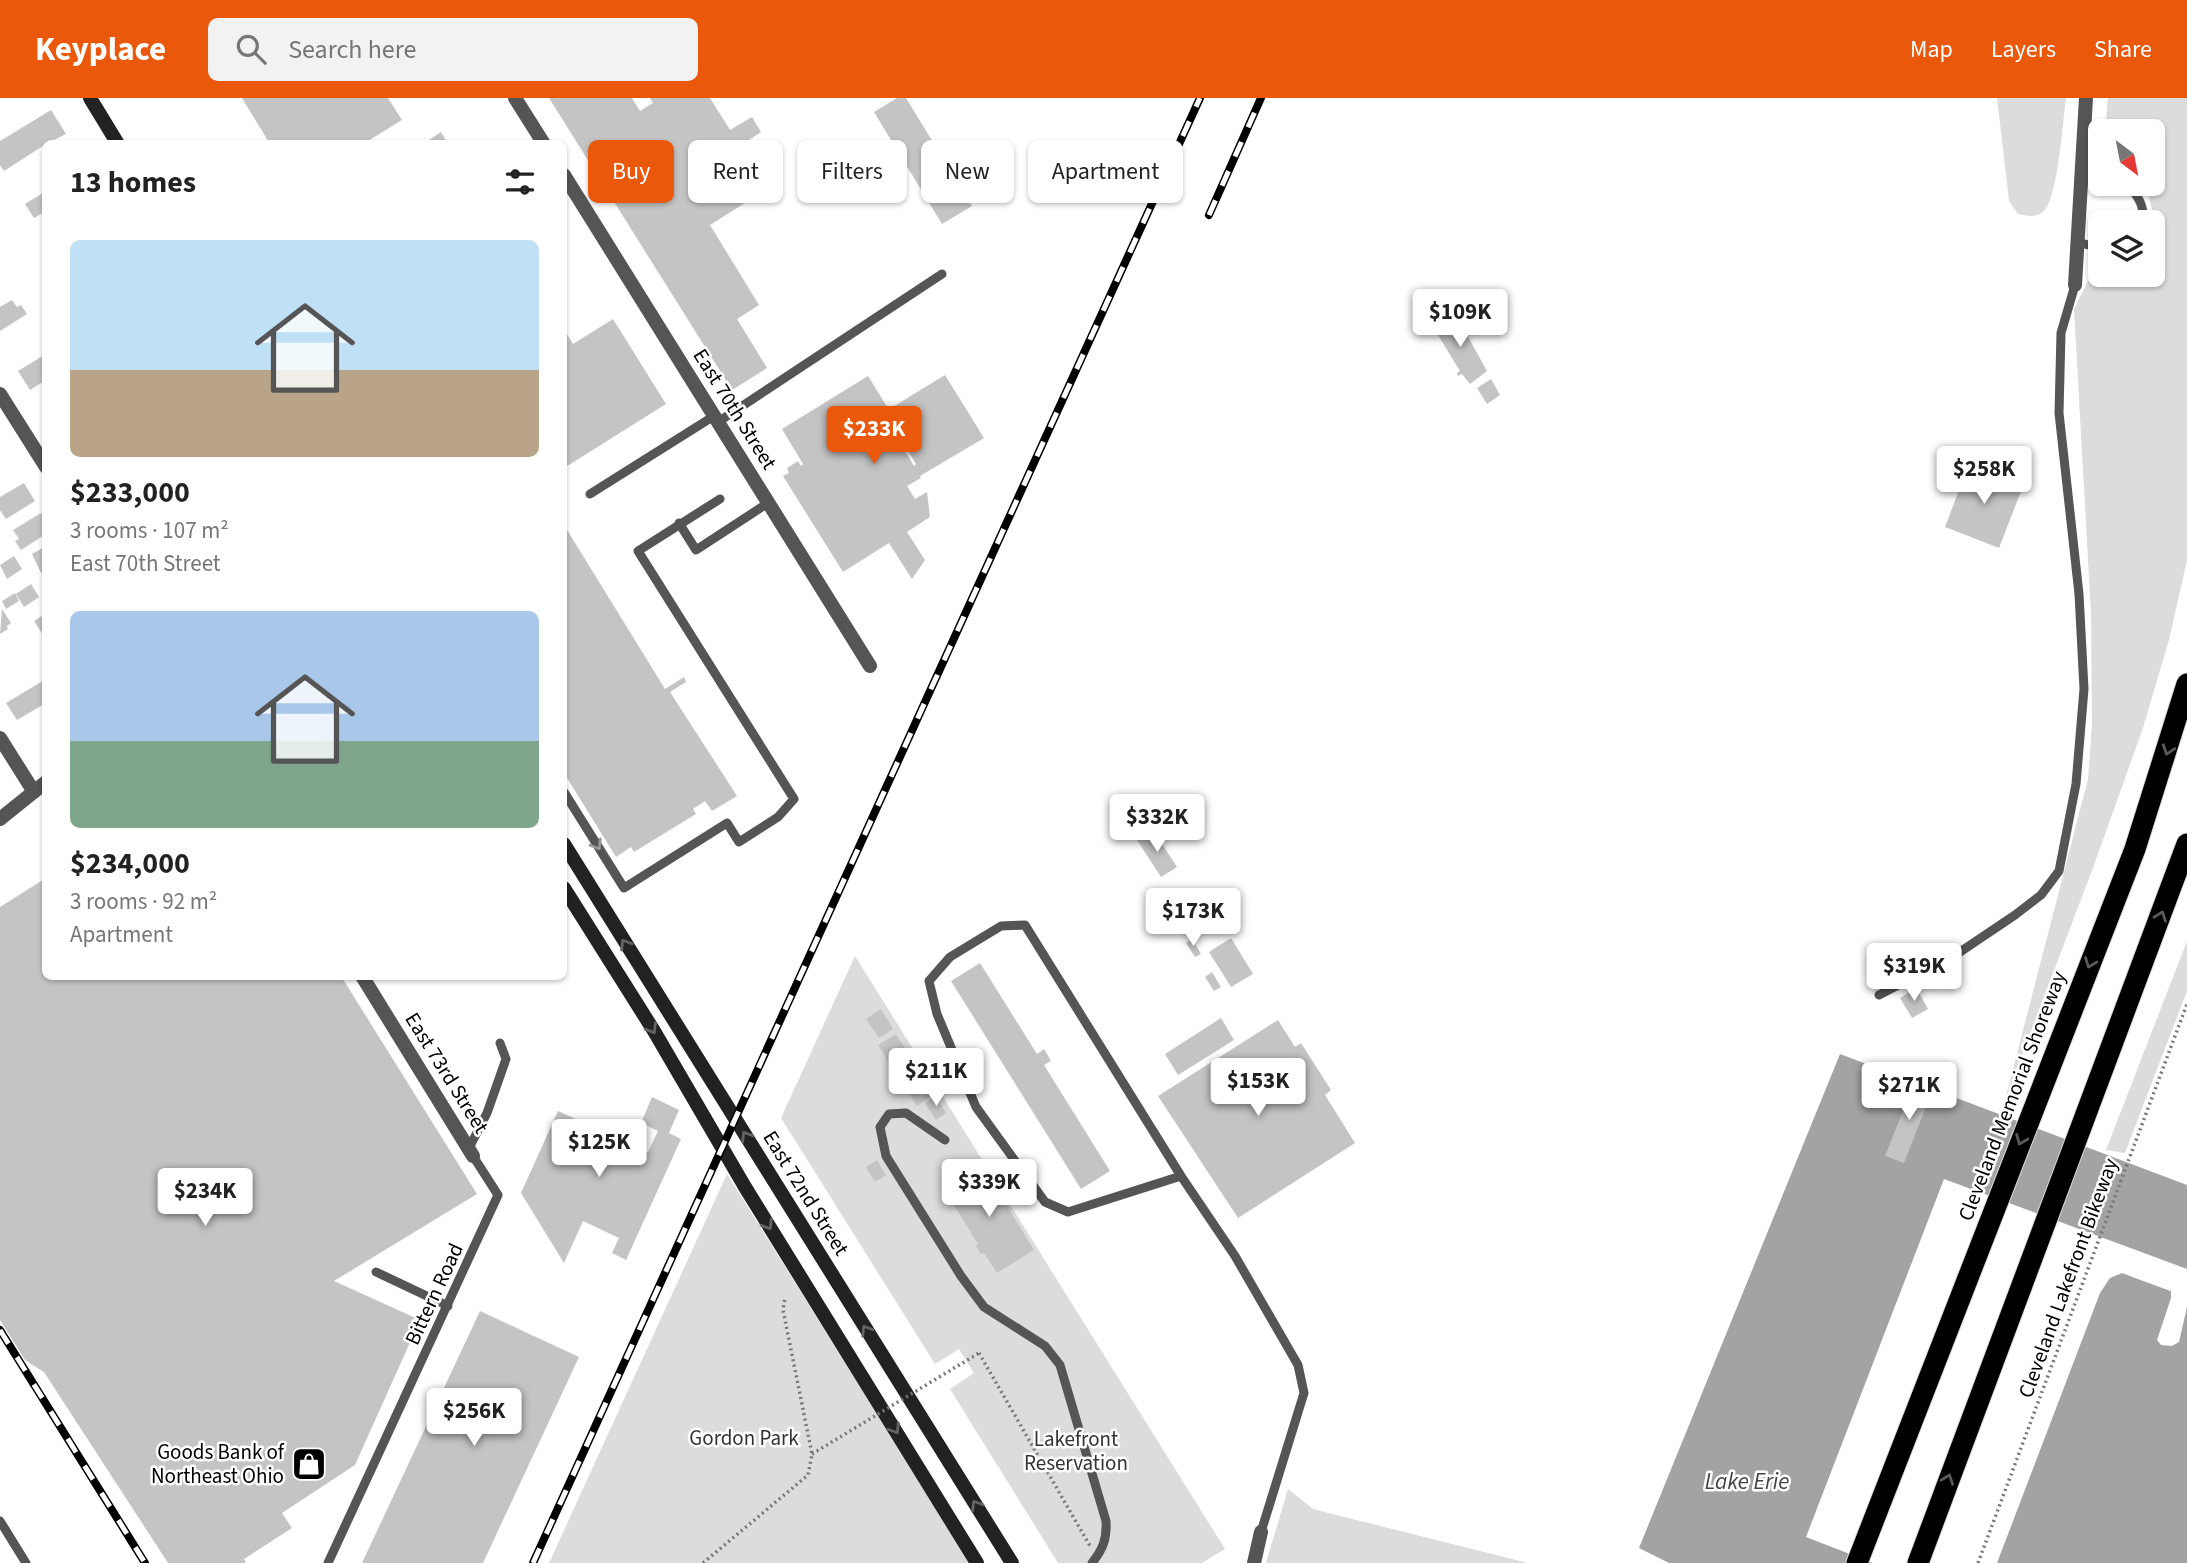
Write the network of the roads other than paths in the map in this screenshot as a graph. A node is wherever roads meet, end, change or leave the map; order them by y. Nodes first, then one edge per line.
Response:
1 (90, 98) edge
2 (515, 98) edge
3 (2086, 98) edge
4 (116, 140) edge
5 (541, 140) edge
6 (2084, 141) junction
7 (2088, 146) edge
8 (567, 180) edge
9 (2077, 242) junction
10 (2088, 245) edge
11 (942, 274) dead end
12 (2075, 285) joint
13 (0, 394) edge
14 (716, 419) junction
15 (42, 461) edge
16 (590, 494) dead end
17 (720, 499) dead end
18 (768, 503) junction
19 (679, 523) junction
20 (870, 666) dead end
21 (2187, 684) edge
22 (0, 738) edge
23 (42, 785) edge
24 (34, 792) junction
25 (567, 797) edge
26 (0, 819) edge
27 (2187, 844) edge
28 (567, 849) edge
29 (567, 893) edge
30 (364, 980) edge
31 (1879, 995) dead end
32 (500, 1043) dead end
33 (945, 1140) dead end
34 (471, 1152) junction
35 (1181, 1176) junction
36 (376, 1272) dead end
37 (448, 1306) junction
38 (0, 1521) edge
39 (1261, 1532) joint
40 (1921, 1553) edge
41 (1094, 1560) edge
42 (26, 1563) edge
43 (328, 1563) edge
44 (977, 1563) edge
45 (1012, 1563) edge
46 (1254, 1563) edge
47 (1854, 1563) edge

1 - 4 main road
2 - 5 street
3 - 6 street
6 - 7 lane
6 - 9 street
8 - 14 street, East 70th Street
9 - 10 lane
9 - 12 street
11 - 14 lane
12 - 31 lane
13 - 15 street
14 - 16 lane
14 - 18 street, East 70th Street
17 - 19 lane
18 - 19 lane
18 - 20 street, East 70th Street
25 -> 19 lane
21 -> 47 highway, Cleveland Memorial Shoreway
22 - 24 street
23 - 24 street
24 - 26 street
40 -> 27 highway
45 -> 28 main road, East 72nd Street
29 -> 44 main road
30 - 34 street, East 73rd Street
32 - 34 lane
33 - 41 lane
34 - 37 lane, Bittern Road
35 - 35 lane
35 - 39 lane
36 - 37 lane
37 - 43 lane, Bittern Road
38 - 42 lane
39 - 46 street

